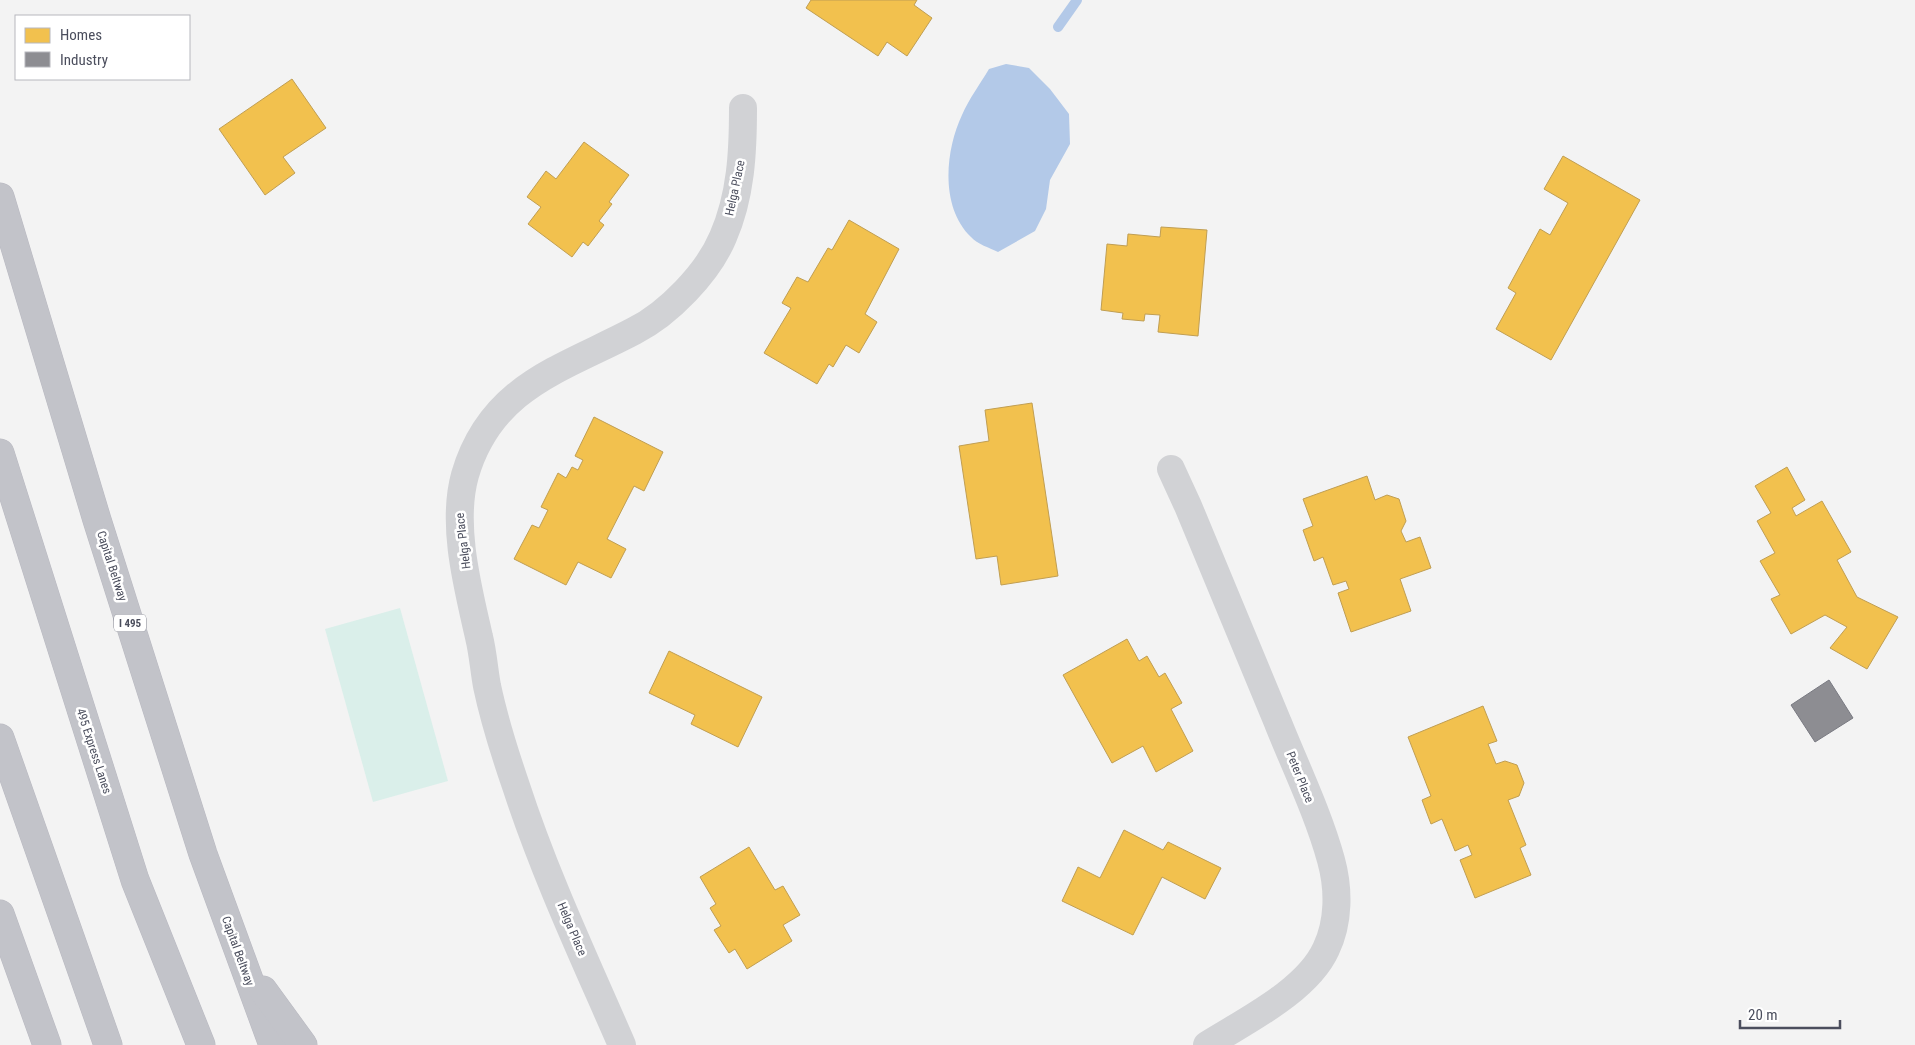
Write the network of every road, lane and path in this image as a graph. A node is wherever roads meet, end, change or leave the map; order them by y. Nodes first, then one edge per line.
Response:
1 (743, 108) dead end
2 (0, 198) edge
3 (0, 453) edge
4 (1170, 469) dead end
5 (0, 738) edge
6 (203, 854) junction
7 (0, 914) edge
8 (47, 1045) edge
9 (108, 1045) edge
10 (200, 1045) edge
11 (273, 1045) edge
12 (303, 1045) edge
13 (622, 1045) edge
14 (1207, 1045) edge

1 - 13 street, Helga Place
2 - 6 highway, Capital Beltway / I 495
3 - 10 highway, 495 Express Lanes
4 - 14 street, Peter Place
5 - 9 highway
6 - 11 highway, Capital Beltway / I 495
6 - 12 highway
7 - 8 highway

